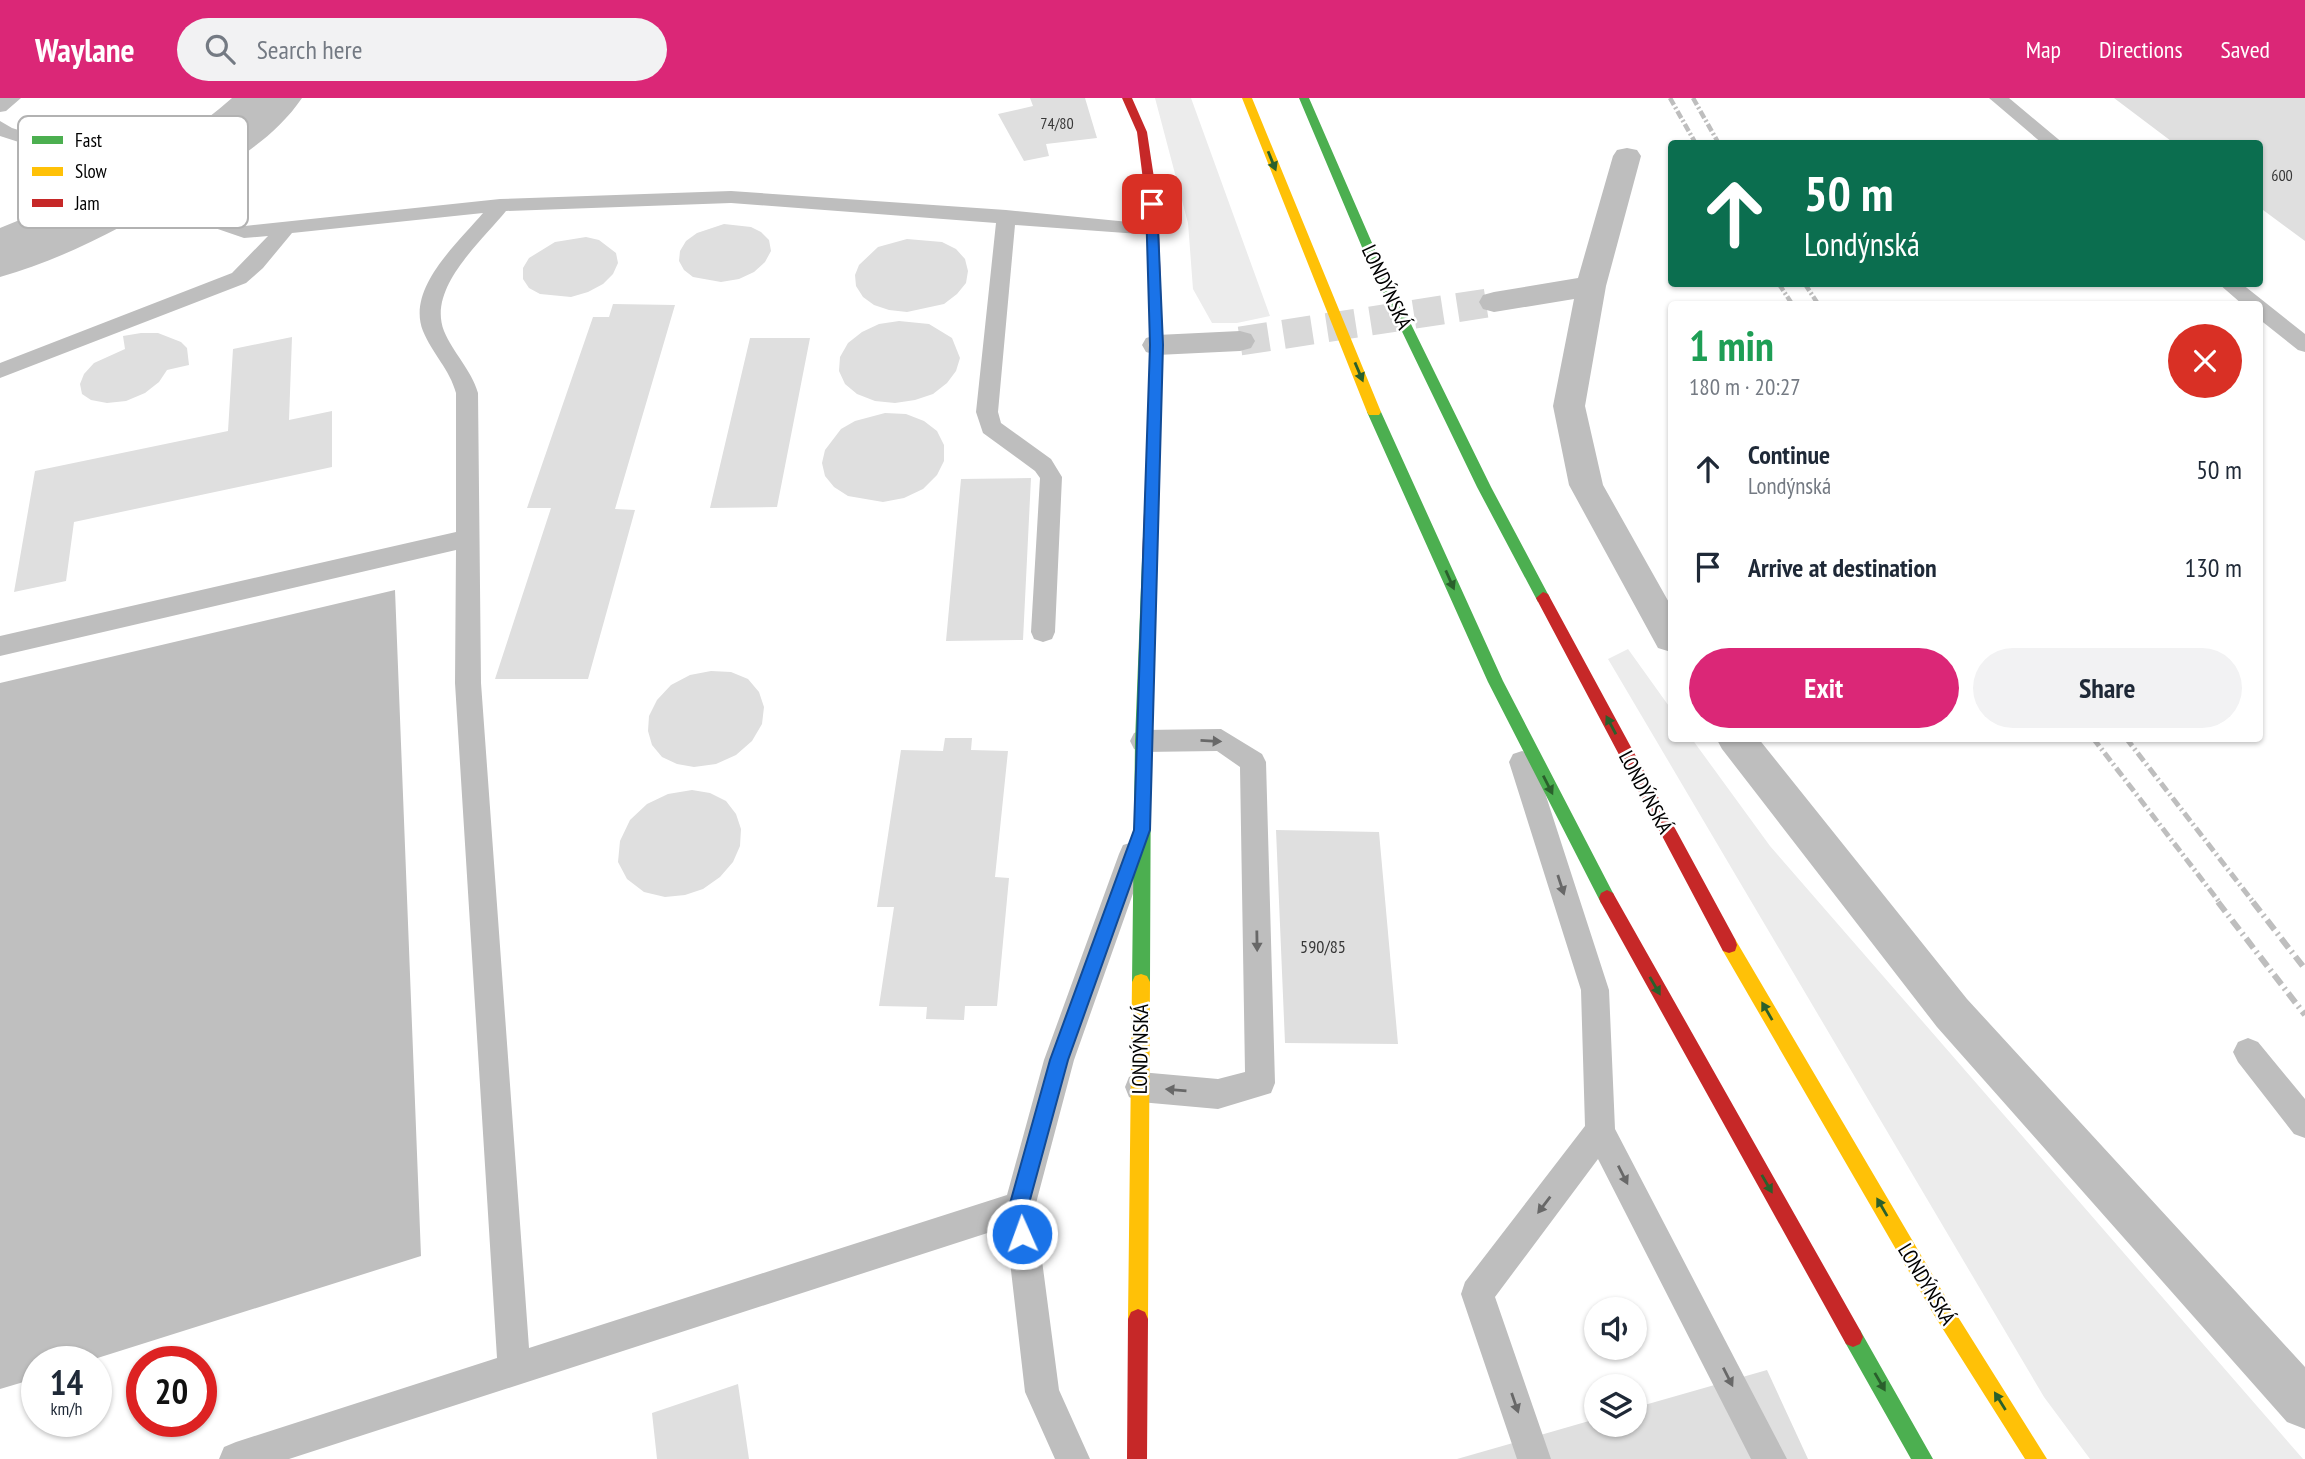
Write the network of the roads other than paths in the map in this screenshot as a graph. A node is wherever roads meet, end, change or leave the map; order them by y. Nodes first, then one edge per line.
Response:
1 (12, 98) edge
2 (1127, 98) edge
3 (1247, 98) edge
4 (1304, 98) edge
5 (1998, 98) edge
6 (0, 107) edge
7 (0, 126) edge
8 (18, 136) edge
9 (2049, 140) edge
10 (1627, 156) dead end
11 (499, 205) junction
12 (1006, 216) junction
13 (287, 226) junction
14 (233, 228) edge
15 (1153, 229) junction
16 (1591, 286) junction
17 (2233, 287) edge
18 (2251, 301) edge
19 (1494, 302) tunnel mouth
20 (2263, 311) edge
21 (1240, 341) tunnel mouth
22 (1157, 345) junction
23 (2305, 345) edge
24 (0, 371) edge
25 (468, 538) junction
26 (1043, 632) dead end
27 (1668, 633) edge
28 (0, 646) edge
29 (1495, 681) junction
30 (1143, 741) junction
31 (1738, 742) edge
32 (1142, 830) junction
33 (2248, 1052) dead end
34 (1140, 1087) junction
35 (2305, 1123) edge
36 (1600, 1131) junction
37 (1019, 1207) junction
38 (513, 1370) junction
39 (2305, 1404) edge
40 (236, 1459) edge
41 (1073, 1459) edge
42 (1136, 1459) edge
43 (1534, 1459) edge
44 (1770, 1459) edge
45 (1923, 1459) edge
46 (2037, 1459) edge

1 - 6 lane
2 - 15 main road, LONDÝNSKÁ
3 -> 29 main road
46 -> 4 main road, LONDÝNSKÁ
5 - 9 lane
7 - 8 lane
10 - 16 street
11 - 12 lane
11 - 13 lane
11 - 25 lane
12 - 15 lane
12 - 26 lane
13 - 14 lane
13 - 24 lane
15 - 22 main road, LONDÝNSKÁ
16 - 19 street
16 - 27 street
17 - 18 lane
20 - 23 lane
21 - 22 street
22 - 30 main road, LONDÝNSKÁ
25 - 28 lane
25 - 38 lane
29 -> 36 lane
29 -> 45 main road
30 - 32 main road, LONDÝNSKÁ
30 -> 34 lane
31 - 39 street
32 - 34 main road, LONDÝNSKÁ
32 - 37 lane
33 - 35 lane
34 - 42 main road, LONDÝNSKÁ
36 -> 43 lane
36 -> 44 lane
37 - 38 lane
37 - 41 lane
38 - 40 lane

